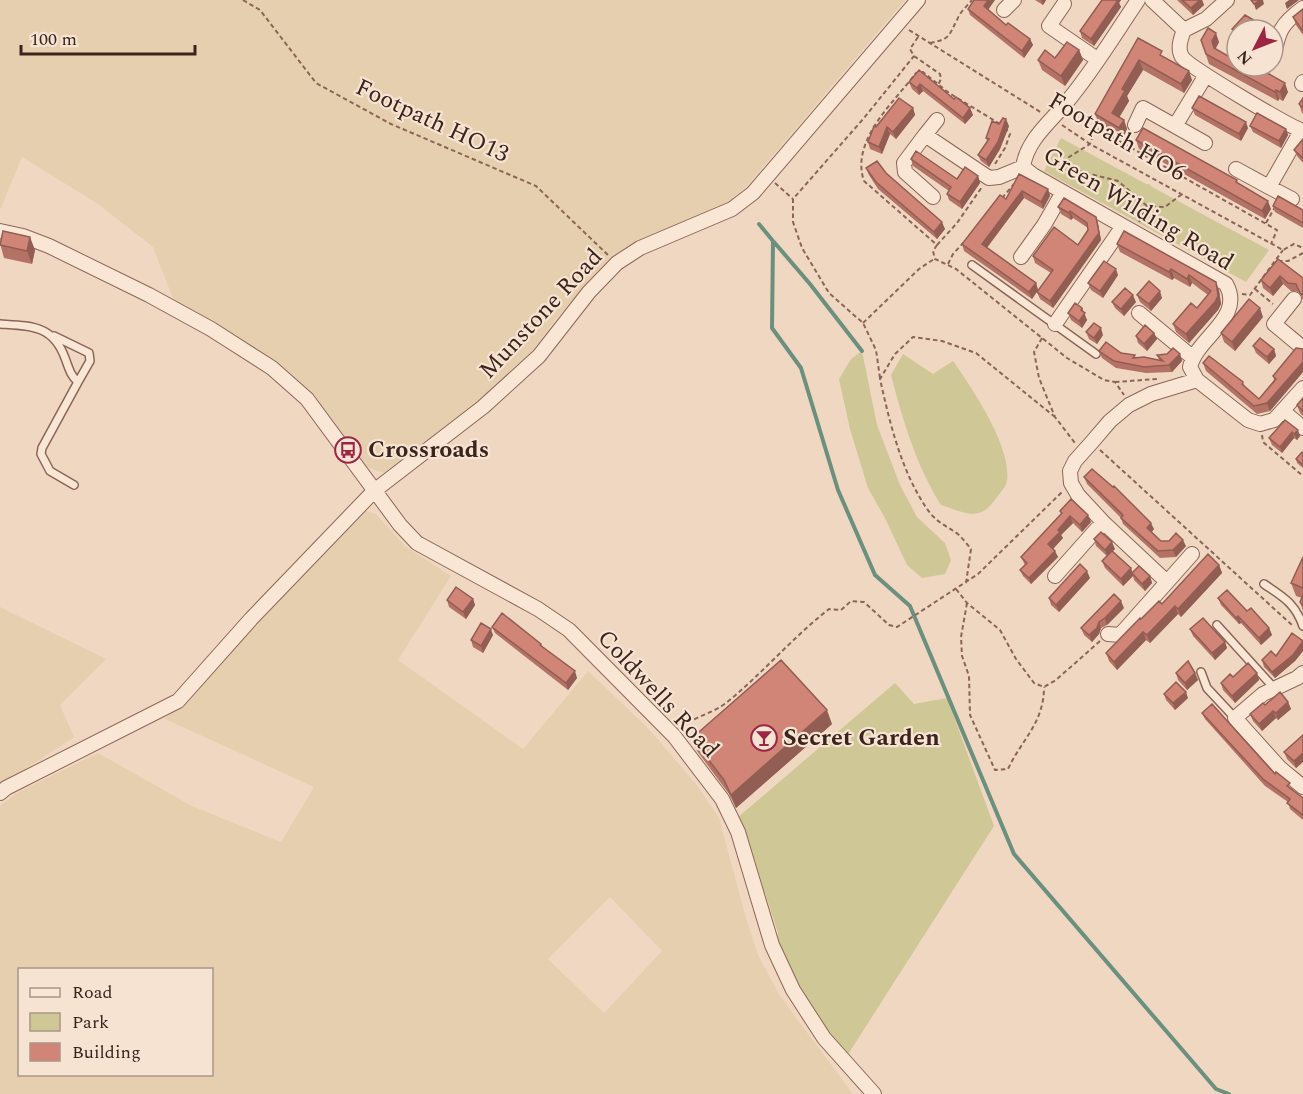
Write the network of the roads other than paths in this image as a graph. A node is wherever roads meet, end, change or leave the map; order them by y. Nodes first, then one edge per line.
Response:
1 (918, 0) edge
2 (1138, 0) edge
3 (1152, 0) edge
4 (1227, 0) edge
5 (1064, 4) dead end
6 (1303, 8) edge
7 (1285, 21) edge
8 (1184, 30) junction
9 (1097, 59) junction
10 (1206, 75) junction
11 (937, 120) dead end
12 (1135, 125) dead end
13 (1175, 126) junction
14 (1302, 131) edge
15 (926, 135) junction
16 (1205, 143) dead end
17 (1024, 169) junction
18 (1236, 169) dead end
19 (1269, 187) junction
20 (1063, 192) junction
21 (933, 197) dead end
22 (1287, 197) road end
23 (1128, 229) junction
24 (0, 231) edge
25 (1021, 256) dead end
26 (972, 265) dead end
27 (1294, 299) dead end
28 (1139, 313) dead end
29 (0, 324) edge
30 (1055, 324) junction
31 (52, 335) junction
32 (1303, 348) edge
33 (1096, 354) dead end
34 (1192, 357) junction
35 (1197, 381) junction
36 (78, 382) junction
37 (1303, 388) edge
38 (1283, 411) junction
39 (1303, 428) edge
40 (74, 484) dead end
41 (375, 491) junction
42 (1103, 522) junction
43 (1191, 554) dead end
44 (1055, 576) dead end
45 (1167, 582) junction
46 (1264, 584) dead end
47 (1217, 625) dead end
48 (1303, 626) edge
49 (1108, 634) road end
50 (1202, 672) dead end
51 (1303, 673) edge
52 (1275, 688) junction
53 (1235, 718) junction
54 (1300, 780) edge
55 (0, 793) edge
56 (874, 1094) edge

1 - 41 street, Munstone Road
2 - 9 street, Green Wilding Road
3 - 8 street
4 - 8 street
5 - 9 street
6 - 7 street
8 - 10 street
9 - 17 street, Green Wilding Road
10 - 13 street
10 - 14 street
11 - 15 street
12 - 13 street
13 - 16 street
14 - 19 street
15 - 17 street
15 - 21 street
17 - 20 street, Green Wilding Road
18 - 19 street
19 - 22 street
20 - 23 street, Green Wilding Road
20 - 25 street
23 - 30 street
23 - 34 street, Green Wilding Road
24 - 41 street, Coldwells Road
26 - 30 lane
27 - 32 street
28 - 34 street
29 - 31 lane
30 - 33 lane
31 - 36 lane
31 - 36 lane
34 - 35 street
35 - 38 street
35 - 42 street
36 - 40 lane
37 - 38 street
38 - 39 street
41 - 55 street, Munstone Road
41 - 56 street, Coldwells Road
42 - 44 street
42 - 45 street
43 - 45 street
45 - 49 street
46 - 48 lane
47 - 52 lane
50 - 53 lane
51 - 52 street
52 - 53 street
53 - 54 street

